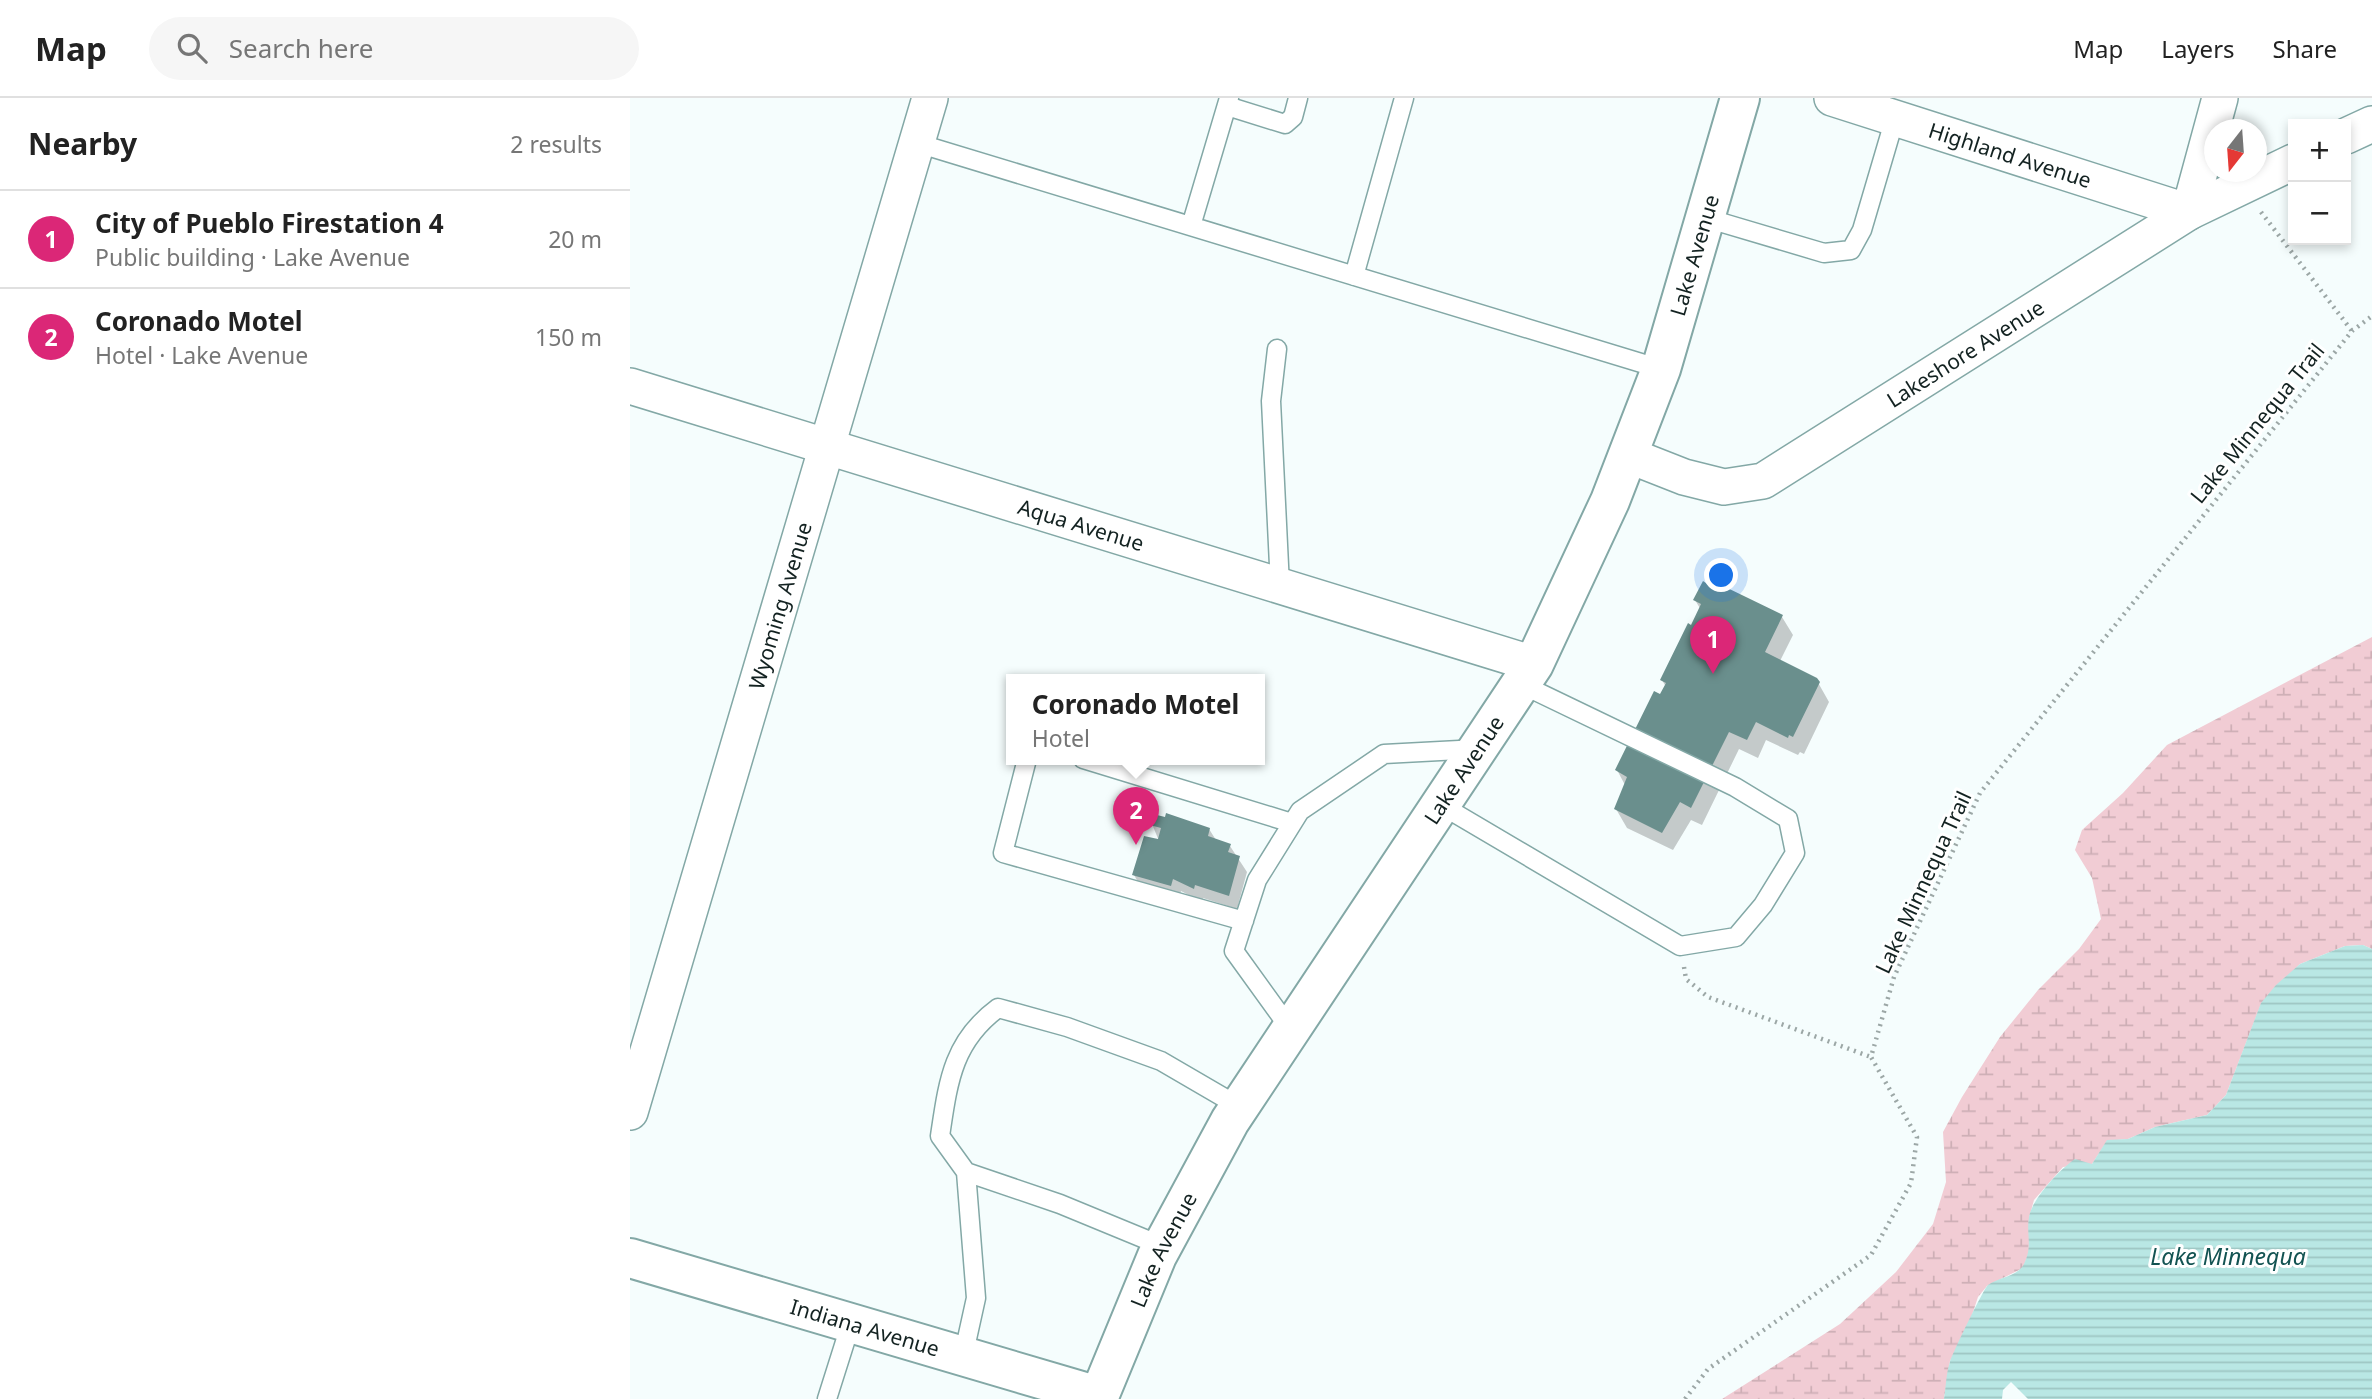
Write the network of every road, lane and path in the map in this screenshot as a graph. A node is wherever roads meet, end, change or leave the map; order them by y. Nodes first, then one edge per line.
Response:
1 (930, 98) edge
2 (1298, 98) edge
3 (1404, 98) edge
4 (1740, 98) edge
5 (1832, 98) edge
6 (2220, 98) edge
7 (1228, 102) edge
8 (1895, 118) junction
9 (2372, 124) edge
10 (2351, 134) edge
11 (917, 143) junction
12 (2288, 164) edge
13 (2242, 187) junction
14 (2189, 212) junction
15 (1706, 218) junction
16 (1191, 226) junction
17 (1354, 276) junction
18 (2372, 316) edge
19 (2352, 331) junction
20 (1277, 349) dead end
21 (1661, 369) junction
22 (630, 386) edge
23 (827, 447) junction
24 (1628, 455) junction
25 (1280, 586) junction
26 (1528, 674) junction
27 (1478, 749) junction
28 (1025, 765) edge
29 (1103, 765) edge
30 (1441, 806) junction
31 (1292, 823) junction
32 (1244, 921) junction
33 (1680, 946) junction
34 (1291, 1030) junction
35 (1871, 1057) junction
36 (1240, 1107) junction
37 (630, 1112) edge
38 (966, 1172) junction
39 (1162, 1246) junction
40 (630, 1258) edge
41 (851, 1323) junction
42 (963, 1357) junction
43 (1098, 1398) edge
44 (827, 1399) edge
45 (1685, 1399) edge

1 - 11 street, Wyoming Avenue
2 - 7 lane
3 - 17 lane
4 - 15 main road, Lake Avenue
5 - 8 street, Highland Avenue
6 - 14 street
7 - 16 lane
8 - 14 street, Highland Avenue
8 - 15 lane
9 - 10 street
11 - 16 lane
11 - 23 street, Wyoming Avenue
12 - 13 street, Lakeshore Avenue
13 - 14 street, Lakeshore Avenue
13 - 19 path
14 - 24 street, Lakeshore Avenue
15 - 21 main road, Lake Avenue
16 - 17 lane
17 - 21 lane
18 - 19 path, Lake Minnequa Trail
19 - 35 path, Lake Minnequa Trail
20 - 25 lane
21 - 24 main road, Lake Avenue
22 - 23 street, Aqua Avenue
23 - 25 street, Aqua Avenue
23 - 37 street, Wyoming Avenue
24 - 26 main road, Lake Avenue
25 - 26 street, Aqua Avenue
26 - 27 main road, Lake Avenue
26 - 33 lane
27 - 30 main road, Lake Avenue
27 - 31 lane
28 - 32 lane
29 - 31 lane
30 - 33 lane
30 - 34 main road, Lake Avenue
31 - 32 lane
32 - 34 lane
33 - 35 path
34 - 36 main road, Lake Avenue
35 - 45 path
36 - 38 lane
36 - 39 main road, Lake Avenue
38 - 39 lane
38 - 42 lane
39 - 43 main road, Lake Avenue
40 - 41 main road, Indiana Avenue
41 - 42 main road, Indiana Avenue
41 - 44 lane
42 - 43 main road, Indiana Avenue

